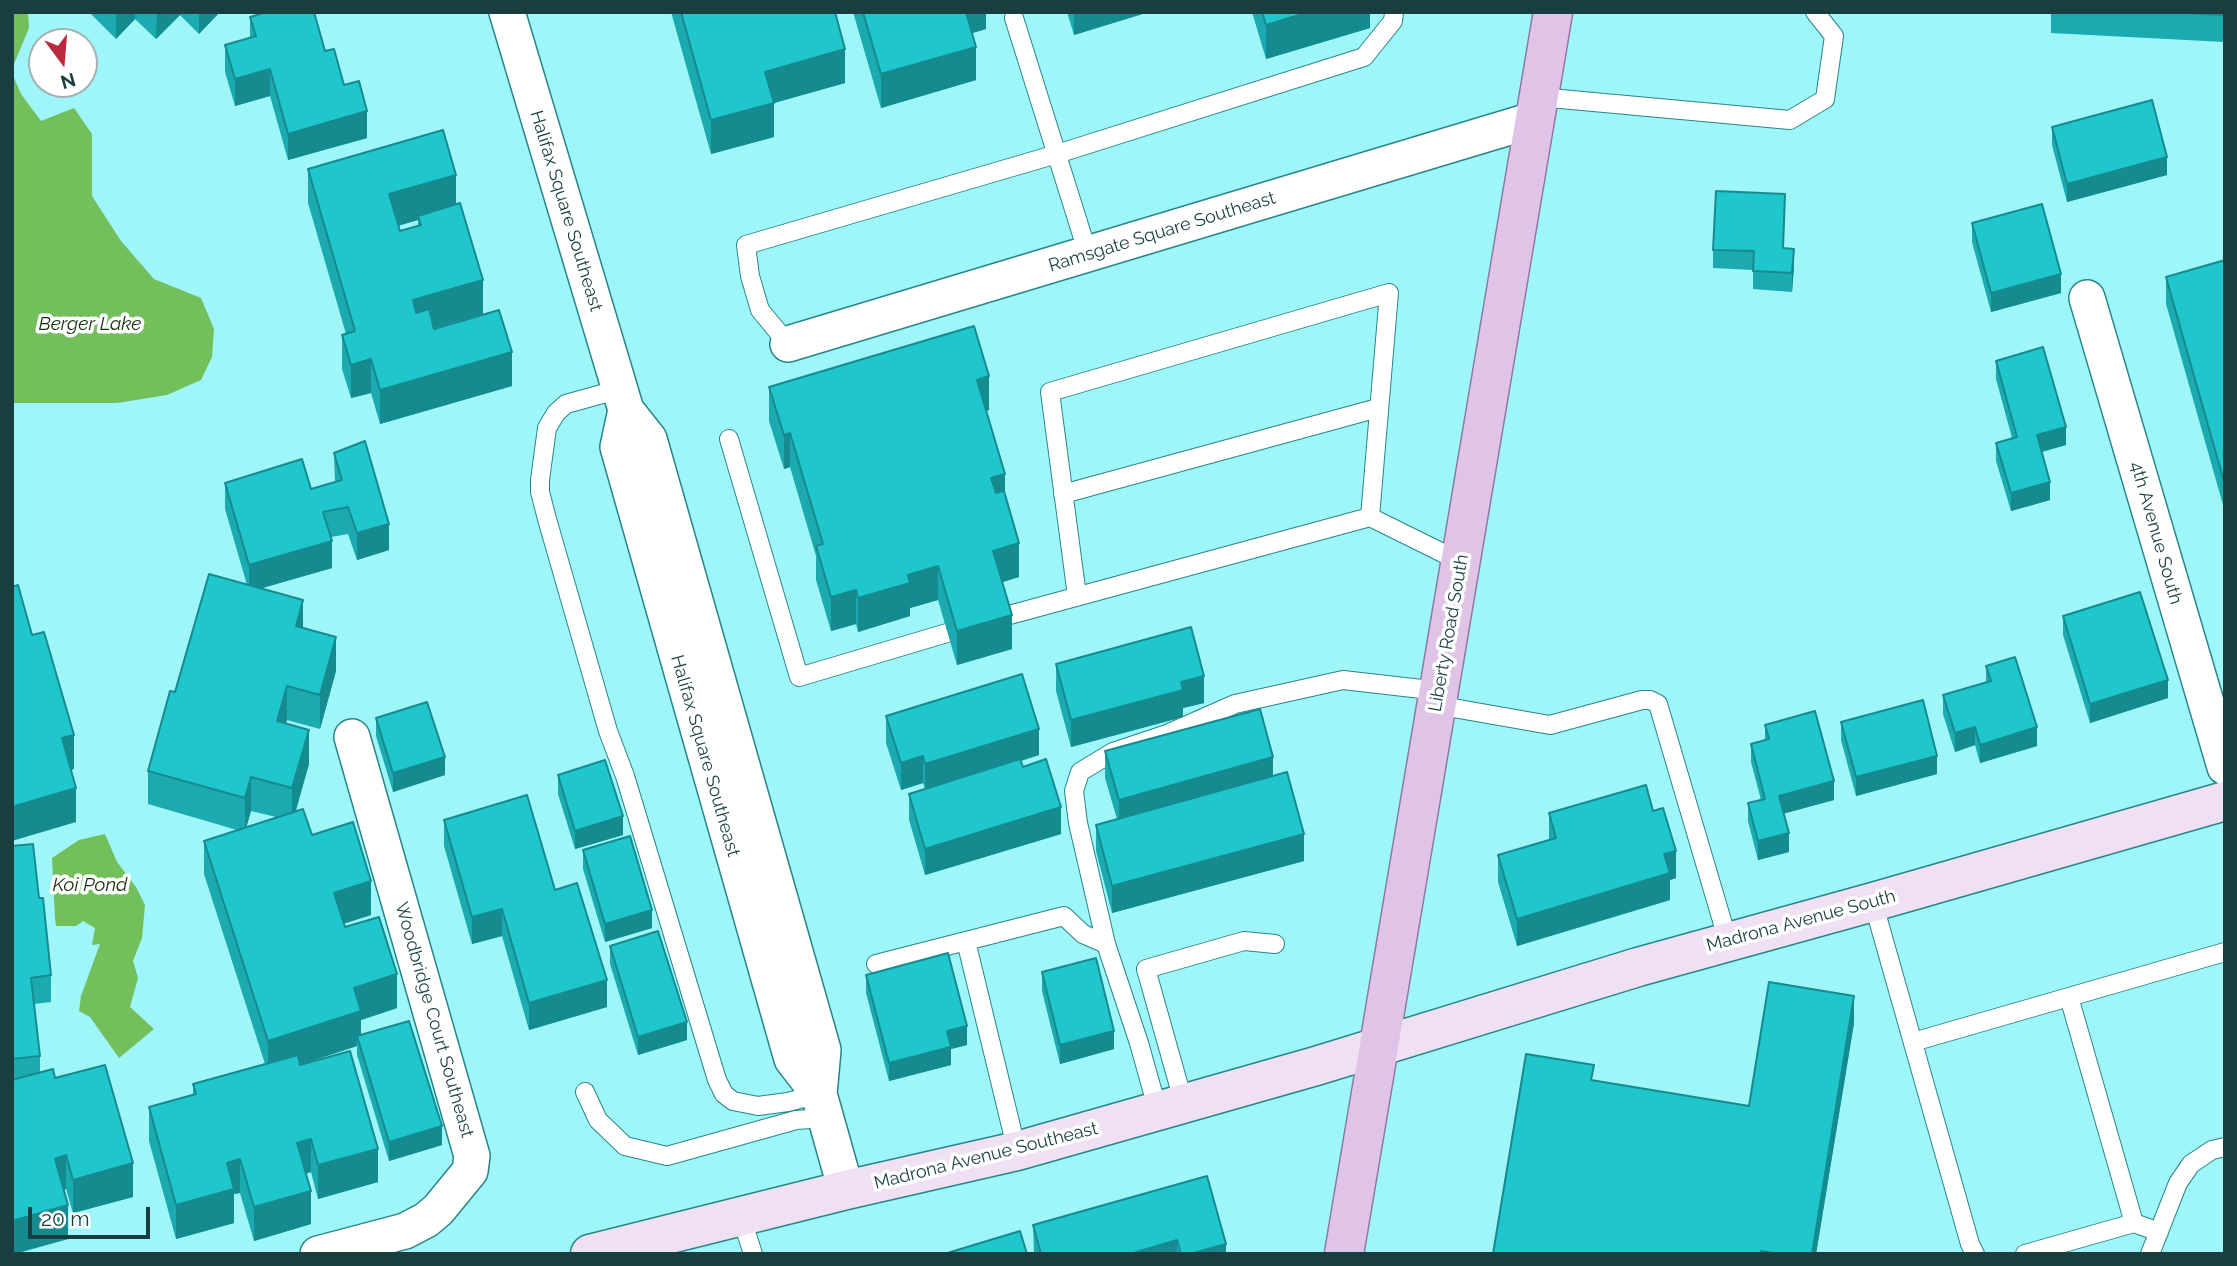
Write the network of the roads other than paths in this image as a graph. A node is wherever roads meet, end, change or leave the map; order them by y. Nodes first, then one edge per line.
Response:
1 (507, 12) edge
2 (1394, 12) edge
3 (1553, 12) edge
4 (1815, 12) edge
5 (1014, 18) dead end
6 (1538, 108) junction
7 (1057, 154) junction
8 (1088, 254) junction
9 (2087, 298) dead end
10 (788, 344) joint
11 (623, 399) junction
12 (1378, 408) junction
13 (729, 439) dead end
14 (1063, 494) junction
15 (1370, 517) junction
16 (1461, 562) junction
17 (1077, 596) junction
18 (1002, 617) edge
19 (947, 633) edge
20 (1438, 698) junction
21 (352, 737) dead end
22 (2225, 767) edge
23 (2225, 802) edge
24 (1874, 902) junction
25 (966, 941) junction
26 (1728, 941) junction
27 (1106, 944) junction
28 (1275, 944) dead end
29 (2225, 952) edge
30 (876, 964) dead end
31 (2069, 997) junction
32 (1913, 1042) junction
33 (1379, 1045) junction
34 (584, 1092) dead end
35 (822, 1106) junction
36 (1171, 1108) junction
37 (2225, 1146) edge
38 (1017, 1152) junction
39 (846, 1190) junction
40 (741, 1216) junction
41 (2134, 1223) junction
42 (2159, 1232) junction
43 (318, 1254) edge
44 (590, 1254) edge
45 (753, 1254) edge
46 (1344, 1254) edge
47 (1975, 1254) edge
48 (2025, 1254) edge
49 (2150, 1254) edge

1 - 11 street, Halifax Square Southeast
2 - 7 lane
3 - 6 main road, Liberty Road South
4 - 6 lane
5 - 7 lane
6 - 8 street, Ramsgate Square Southeast
6 - 16 main road, Liberty Road South
7 - 8 lane
7 - 10 lane
8 - 10 street, Ramsgate Square Southeast
9 - 22 street, 4th Avenue South
11 - 35 street, Halifax Square Southeast
11 - 35 lane
12 - 14 lane
12 - 14 lane
12 - 15 lane
13 - 19 lane
14 - 17 lane
15 - 16 lane
15 - 17 lane
16 - 20 main road, Liberty Road South
17 - 18 lane
20 - 26 lane
20 - 27 lane
20 - 33 main road, Liberty Road South
21 - 43 street, Woodbridge Court Southeast
23 - 24 main road, Madrona Avenue South
24 - 26 main road, Madrona Avenue South
24 - 32 lane
25 - 27 lane
25 - 30 lane
25 - 38 lane
26 - 33 main road, Madrona Avenue South
27 - 36 lane
28 - 36 lane
29 - 31 lane
31 - 32 lane
31 - 41 lane
32 - 47 lane
33 - 36 main road, Madrona Avenue Southeast
33 - 46 main road, Liberty Road South
34 - 35 lane
35 - 39 street, Halifax Square Southeast
36 - 38 main road, Madrona Avenue Southeast
37 - 42 lane
38 - 39 main road, Madrona Avenue Southeast
39 - 40 main road, Madrona Avenue Southeast
40 - 44 main road, Madrona Avenue Southeast
40 - 45 lane
41 - 42 lane
41 - 48 lane
42 - 49 lane

